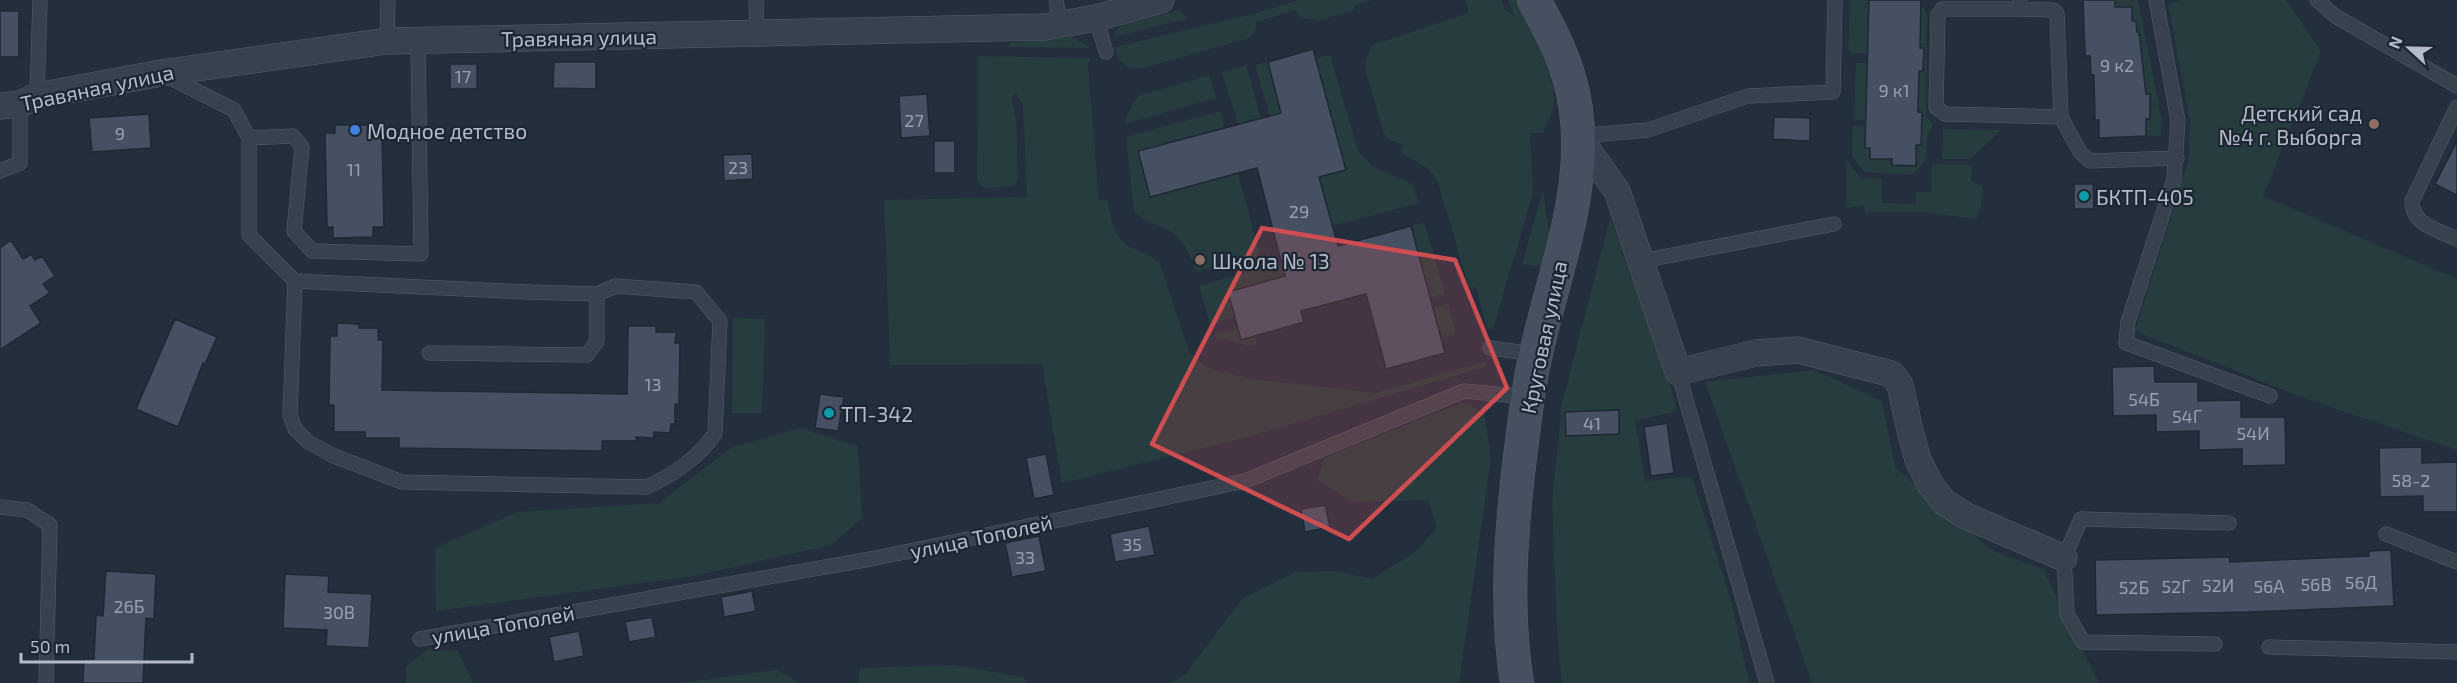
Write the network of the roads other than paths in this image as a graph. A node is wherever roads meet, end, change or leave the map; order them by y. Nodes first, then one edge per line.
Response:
1 (40, 0) edge
2 (388, 0) edge
3 (756, 0) edge
4 (1159, 0) edge
5 (1534, 0) edge
6 (1835, 0) edge
7 (2156, 0) edge
8 (2317, 0) edge
9 (2020, 4) edge
10 (1058, 12) edge
11 (1095, 18) junction
12 (757, 33) junction
13 (387, 41) junction
14 (418, 41) junction
15 (1106, 52) dead end
16 (160, 73) junction
17 (2457, 86) edge
18 (19, 102) edge
19 (2457, 108) edge
20 (2061, 117) junction
21 (1578, 136) junction
22 (249, 138) junction
23 (2177, 158) junction
24 (0, 171) edge
25 (1834, 224) dead end
26 (2457, 239) edge
27 (1641, 261) junction
28 (295, 281) junction
29 (597, 294) junction
30 (1490, 348) dead end
31 (429, 353) dead end
32 (1536, 354) junction
33 (1678, 372) junction
34 (2270, 396) dead end
35 (1528, 397) junction
36 (0, 507) edge
37 (2229, 523) dead end
38 (2386, 534) dead end
39 (2064, 558) junction
40 (2457, 562) edge
41 (420, 639) dead end
42 (2215, 644) dead end
43 (2269, 647) dead end
44 (2457, 652) edge
45 (46, 683) edge
46 (1517, 683) edge
47 (1767, 683) edge

1 - 18 lane
2 - 13 lane
3 - 12 lane
4 - 11 street, Травяная улица
5 - 21 street, Круговая улица
6 - 21 lane
7 - 23 lane
8 - 17 lane
9 - 20 lane
9 - 20 lane
10 - 11 street, Травяная улица
10 - 12 street, Травяная улица
11 - 15 lane
12 - 14 street, Травяная улица
13 - 14 street, Травяная улица
13 - 16 street, Травяная улица
14 - 22 lane
16 - 18 street, Травяная улица
16 - 22 lane
18 - 24 lane
19 - 26 lane
20 - 23 lane
21 - 27 street
21 - 32 street, Круговая улица
22 - 28 lane
23 - 34 lane
25 - 27 lane
27 - 33 street
28 - 29 lane
28 - 29 lane
29 - 31 lane
30 - 32 lane
32 - 35 street, Круговая улица
33 - 39 street
33 - 47 lane
35 - 41 lane, улица Тополей
35 - 46 street, Круговая улица
36 - 45 lane
37 - 39 lane
38 - 40 lane
39 - 42 lane
43 - 44 lane

